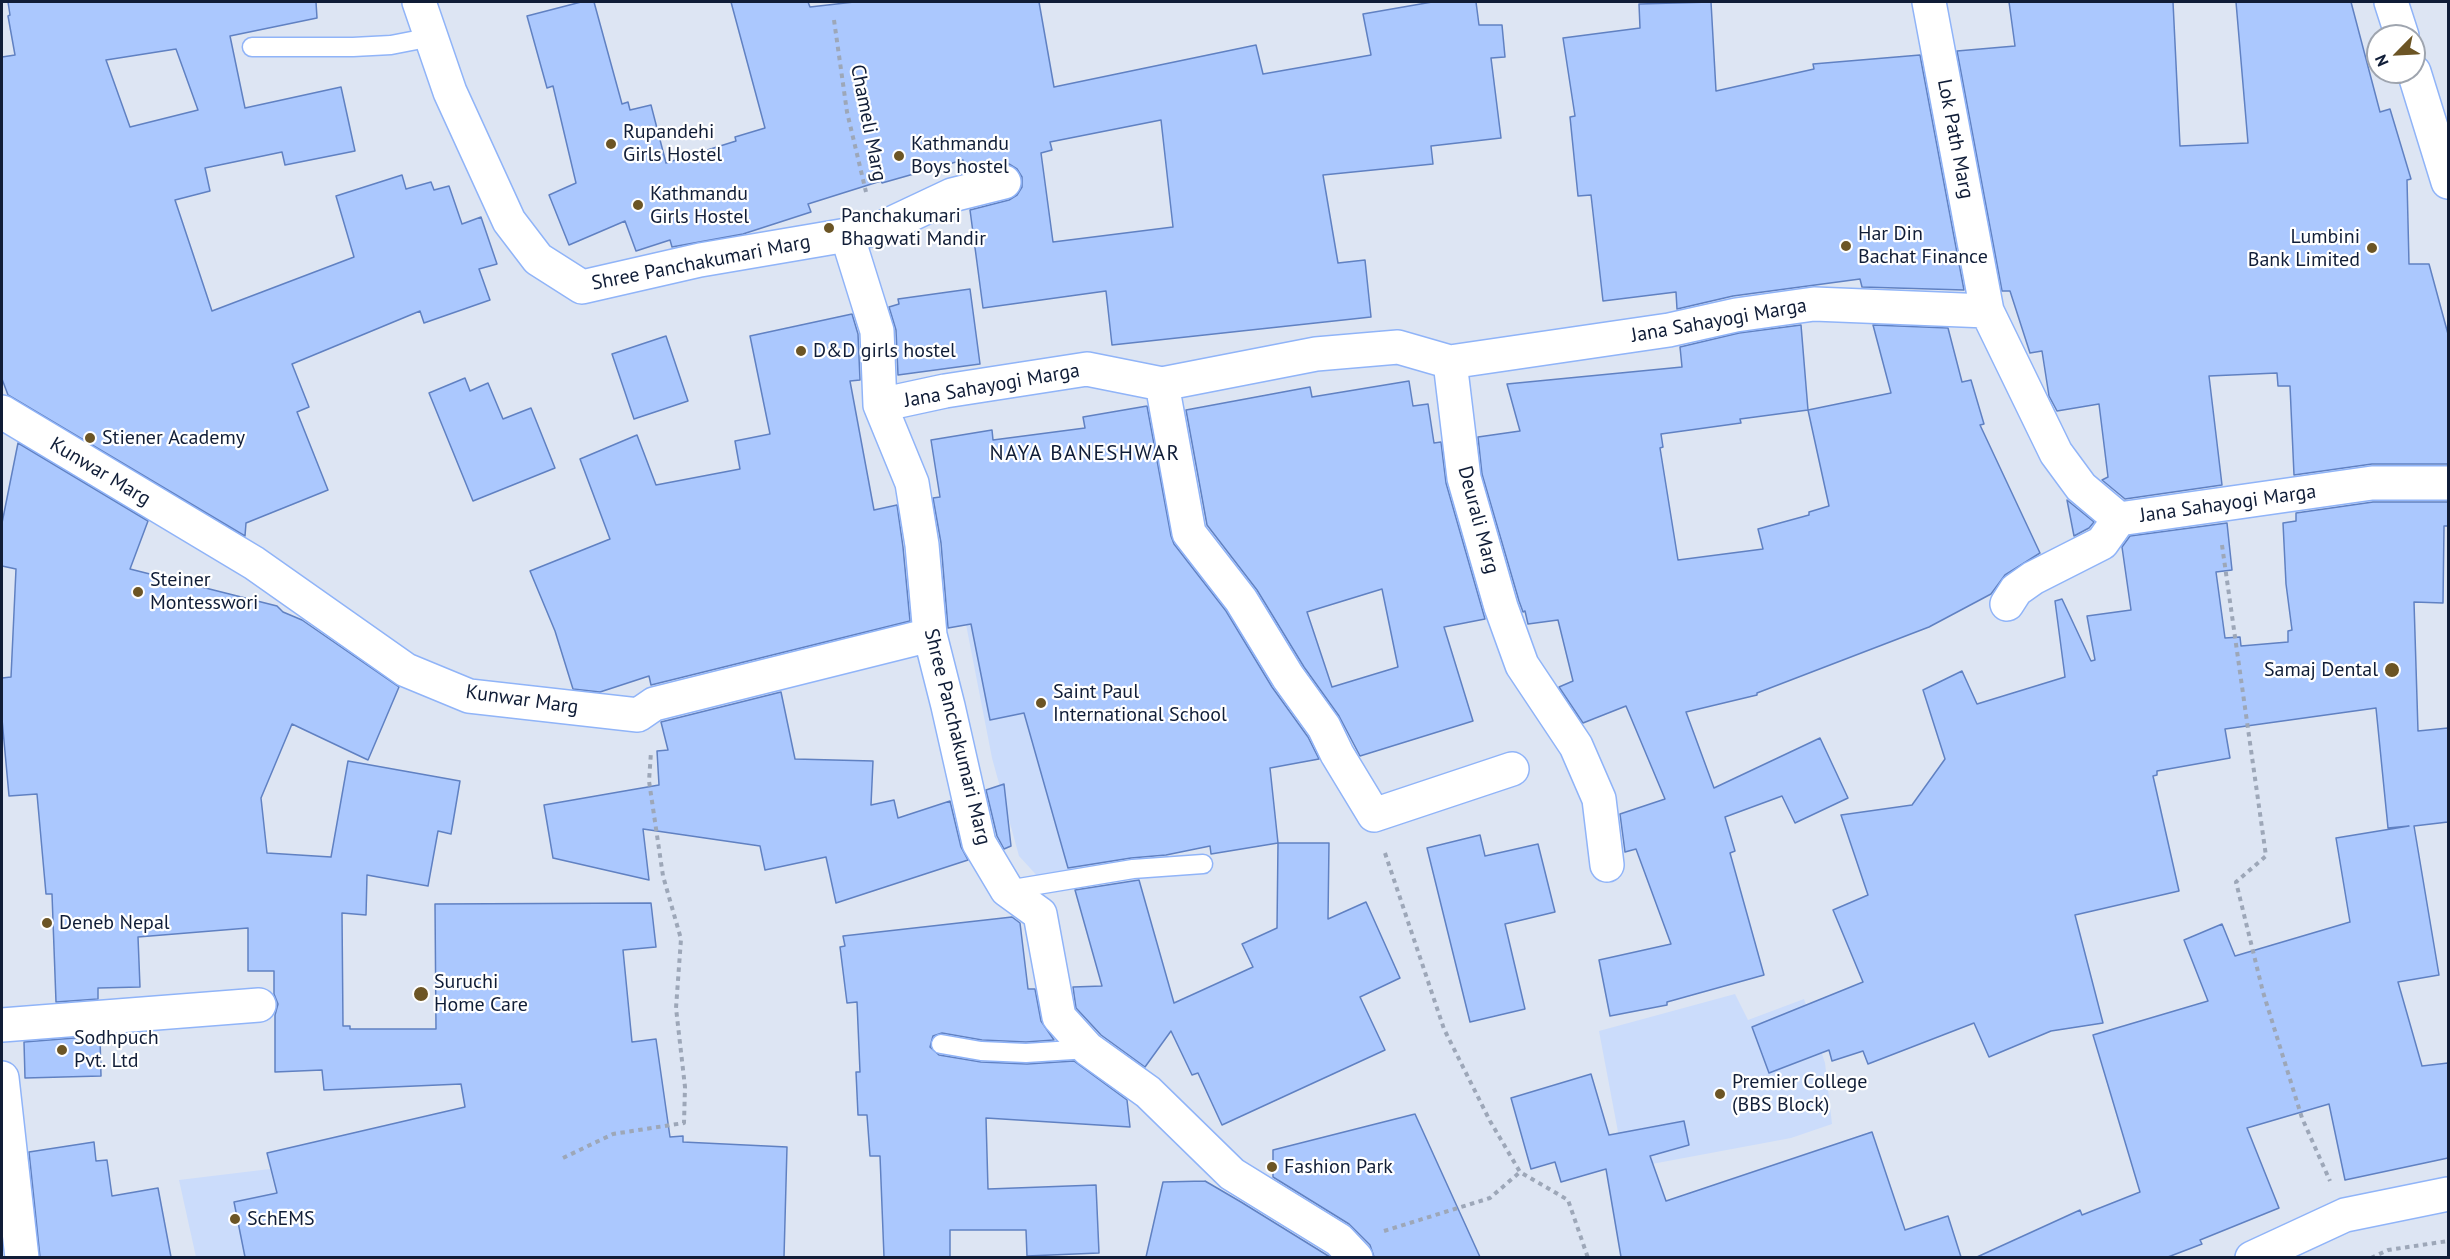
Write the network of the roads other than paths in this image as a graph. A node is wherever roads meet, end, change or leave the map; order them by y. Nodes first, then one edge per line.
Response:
1 (419, 2) edge
2 (1929, 2) edge
3 (2391, 2) edge
4 (2398, 24) edge
5 (432, 37) junction
6 (252, 47) dead end
7 (2418, 84) edge
8 (1004, 182) dead end
9 (2448, 182) edge
10 (847, 235) junction
11 (1987, 311) junction
12 (1450, 362) junction
13 (1162, 384) junction
14 (880, 405) junction
15 (2, 412) edge
16 (2448, 483) edge
17 (2119, 519) junction
18 (2007, 604) dead end
19 (930, 635) junction
20 (1512, 769) dead end
21 (1203, 864) dead end
22 (1607, 865) dead end
23 (1007, 890) junction
24 (259, 1005) dead end
25 (2, 1025) edge
26 (940, 1044) dead end
27 (1088, 1049) junction
28 (2, 1078) edge
29 (2448, 1194) edge
30 (1347, 1249) edge
31 (22, 1257) edge
32 (2252, 1257) edge

1 - 5 street, Shree Panchakumari Marg
2 - 11 street, Lok Path Marg
3 - 4 street
5 - 6 lane
5 - 10 street, Shree Panchakumari Marg
7 - 9 street
8 - 10 street
10 - 14 street, Shree Panchakumari Marg
11 - 12 street, Jana Sahayogi Marga
11 - 17 street, Jana Sahayogi Marga
12 - 13 street, Jana Sahayogi Marga
12 - 22 street, Deurali Marg
13 - 14 street, Jana Sahayogi Marga
13 - 20 street
14 - 19 street, Shree Panchakumari Marg
15 - 19 street, Kunwar Marg
16 - 17 street, Jana Sahayogi Marga
17 - 18 street
19 - 23 street, Shree Panchakumari Marg
21 - 23 lane
23 - 27 street, Shree Panchakumari Marg
24 - 25 street
26 - 27 lane
27 - 30 street, Shree Panchakumari Marg
28 - 31 street
29 - 32 street

